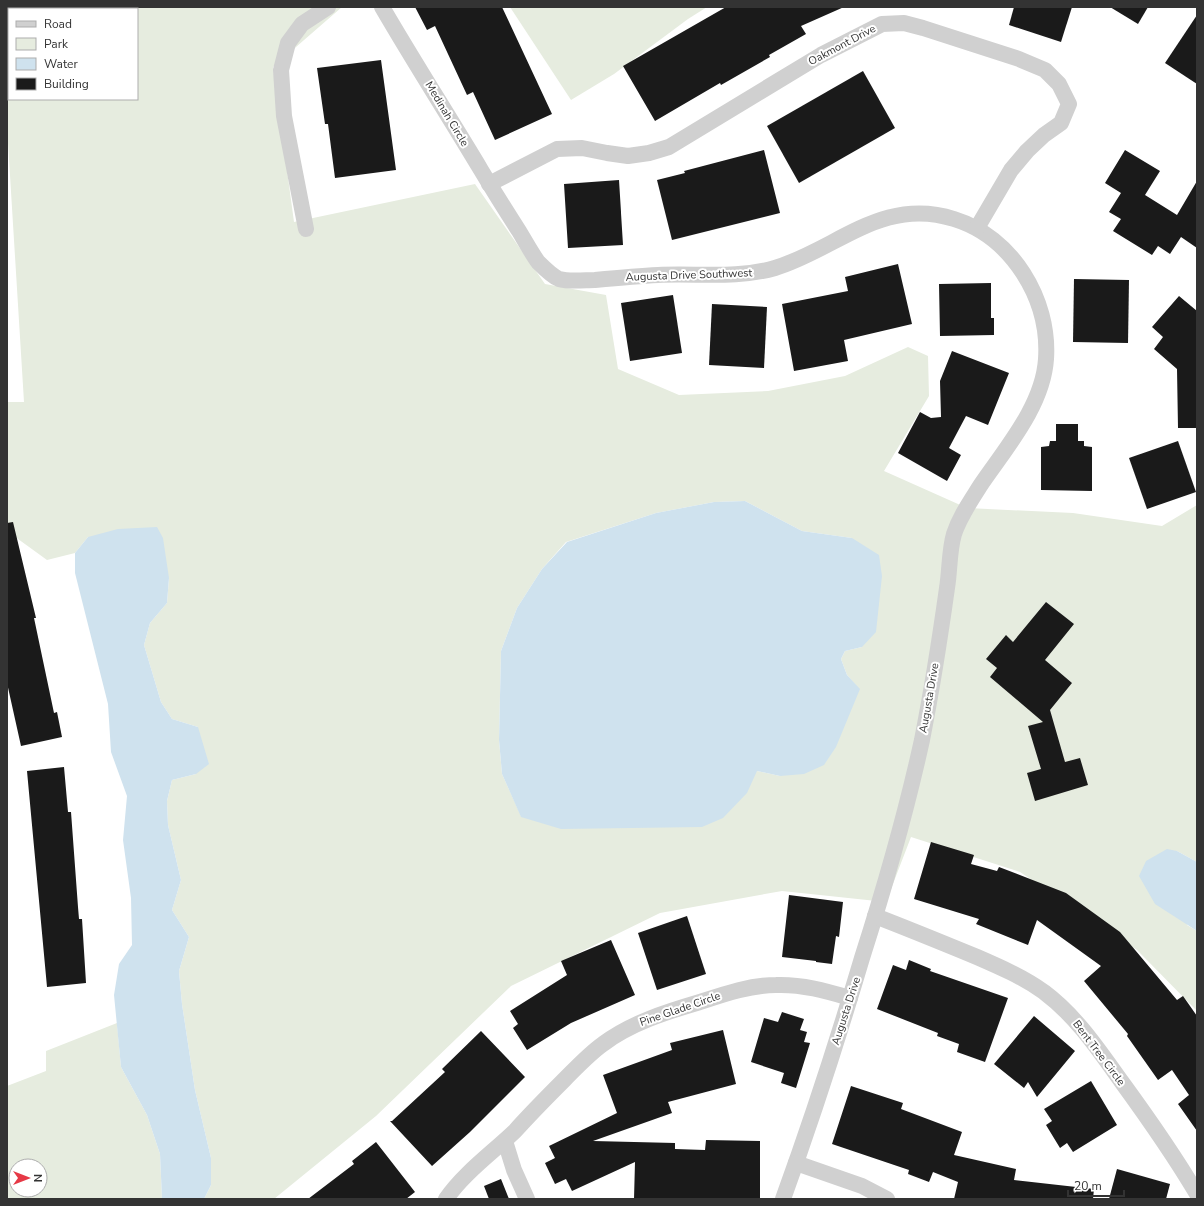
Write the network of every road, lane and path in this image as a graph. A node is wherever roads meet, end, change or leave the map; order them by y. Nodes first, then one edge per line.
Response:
1 (328, 7) edge
2 (382, 7) edge
3 (490, 184) junction
4 (513, 221) joint
5 (977, 228) junction
6 (306, 229) dead end
7 (875, 916) junction
8 (850, 998) junction
9 (505, 1141) junction
10 (796, 1162) junction
11 (1197, 1194) edge
12 (446, 1199) edge
13 (528, 1199) edge
14 (783, 1199) edge
15 (887, 1199) edge

1 - 6 street
2 - 3 street, Medinah Circle
3 - 4 street, Medinah Circle
3 - 5 street, Oakmont Drive
4 - 5 street, Augusta Drive Southwest
5 - 7 street, Augusta Drive
7 - 8 street, Augusta Drive
7 - 11 street, Bent Tree Circle
8 - 9 street, Pine Glade Circle
8 - 10 street, Augusta Drive
9 - 12 street, Pine Glade Circle
9 - 13 street
10 - 14 street, Augusta Drive
10 - 15 street

